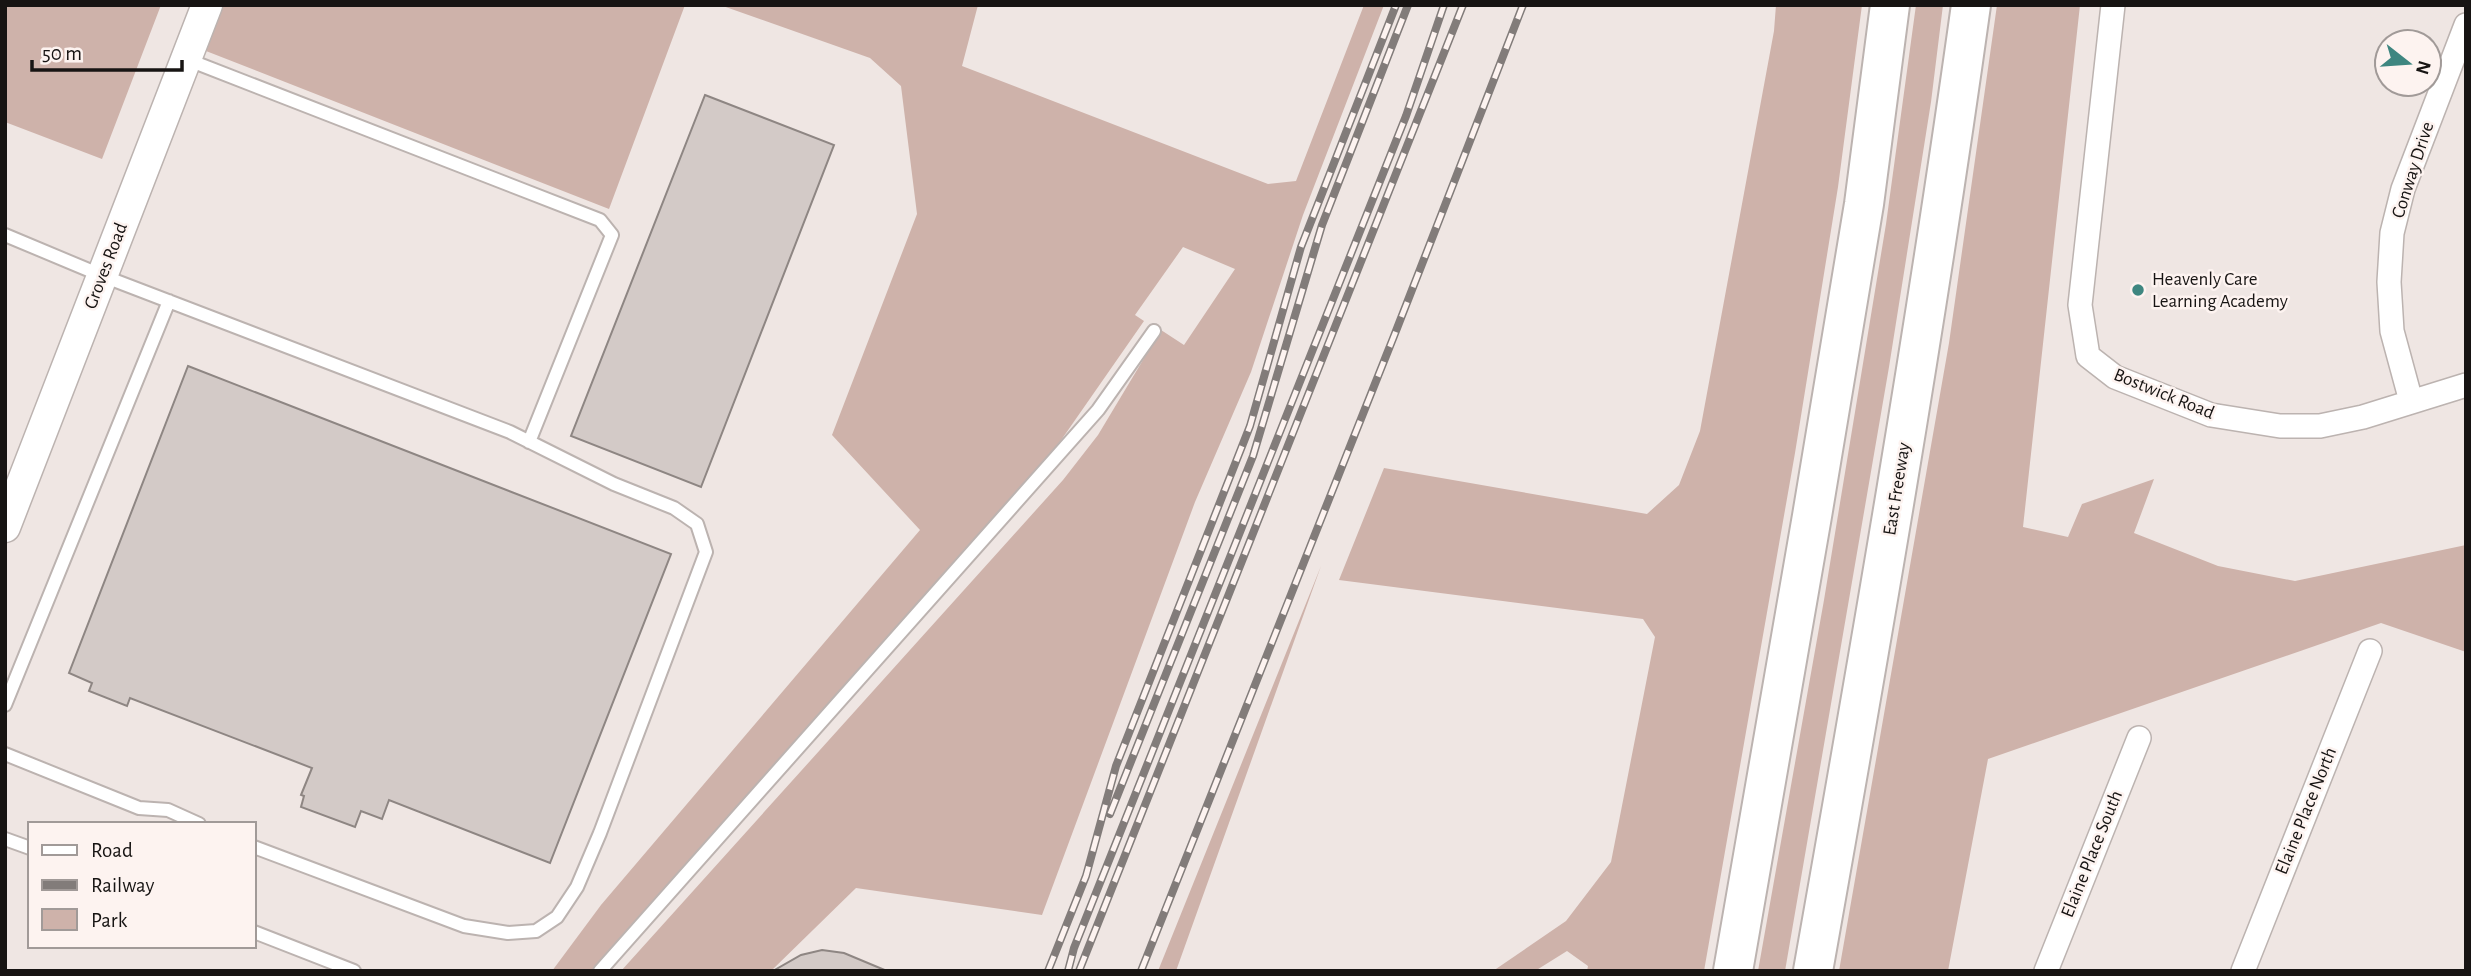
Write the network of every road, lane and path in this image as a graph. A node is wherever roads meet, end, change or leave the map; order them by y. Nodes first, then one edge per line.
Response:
1 (207, 5) edge
2 (1890, 5) edge
3 (1971, 5) edge
4 (2113, 5) edge
5 (2465, 31) edge
6 (186, 59) junction
7 (5, 235) edge
8 (103, 276) junction
9 (169, 301) junction
10 (1154, 331) dead end
11 (2466, 385) edge
12 (2411, 401) junction
13 (530, 442) junction
14 (5, 527) edge
15 (2370, 651) dead end
16 (5, 705) edge
17 (2139, 738) dead end
18 (5, 754) edge
19 (195, 822) edge
20 (5, 839) edge
21 (28, 847) edge
22 (256, 848) edge
23 (256, 933) edge
24 (354, 971) edge
25 (600, 971) edge
26 (1732, 971) edge
27 (1813, 971) edge
28 (2046, 971) edge
29 (2243, 971) edge

1 - 6 street, Groves Road
2 - 26 highway
3 - 27 highway, East Freeway
4 - 12 street, Bostwick Road
5 - 12 street, Conway Drive
6 - 8 street, Groves Road
6 - 13 lane
7 - 8 lane
8 - 9 lane
8 - 14 street, Groves Road
9 - 13 lane
9 - 16 lane
10 - 25 lane
11 - 12 street, Bostwick Road
13 - 22 lane
15 - 29 street, Elaine Place North
17 - 28 street, Elaine Place South
18 - 19 lane
20 - 21 lane
23 - 24 lane

